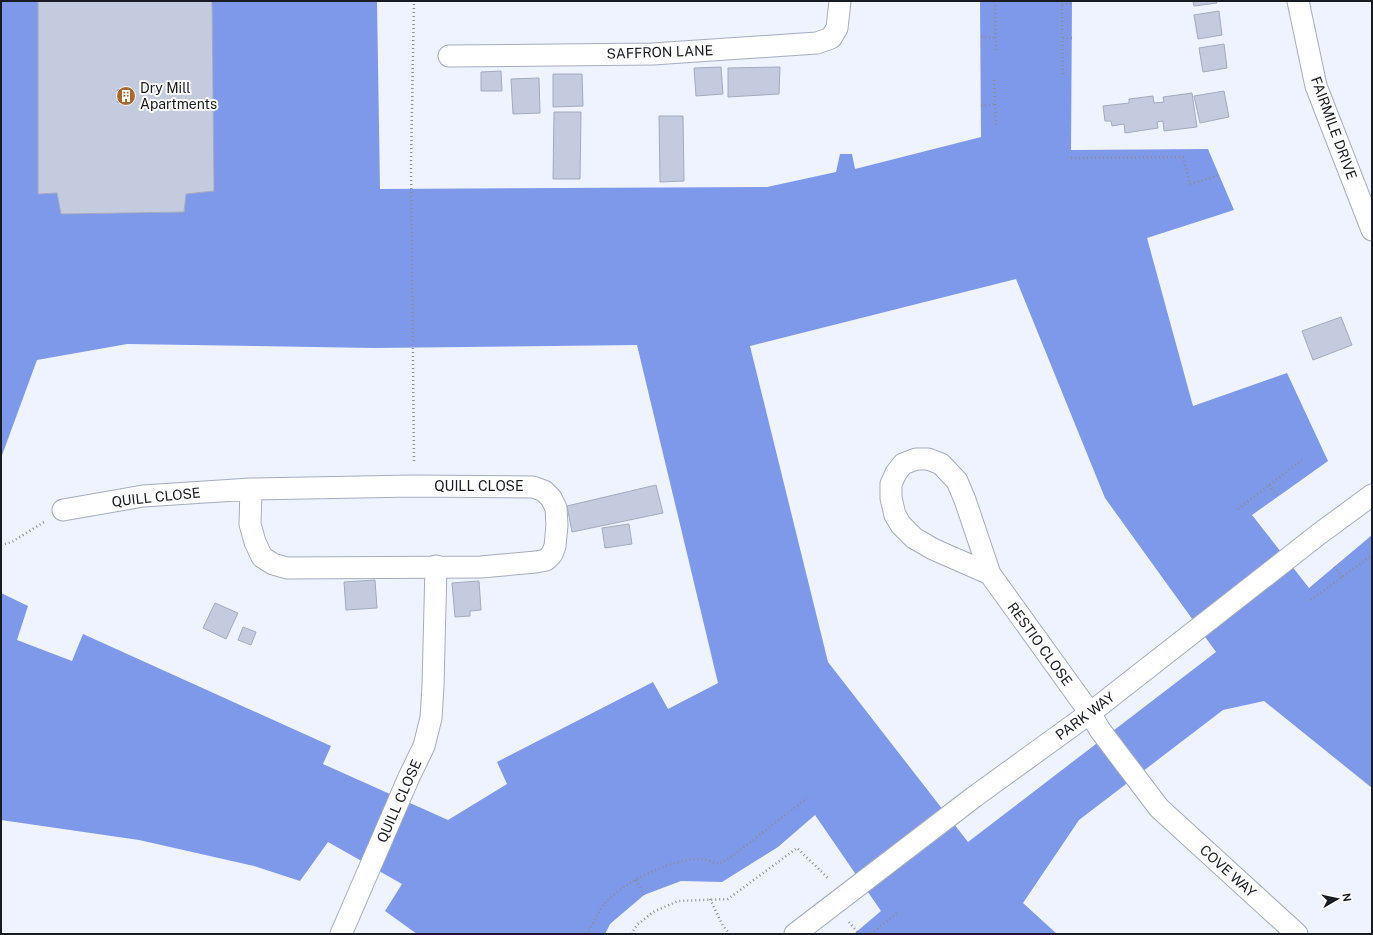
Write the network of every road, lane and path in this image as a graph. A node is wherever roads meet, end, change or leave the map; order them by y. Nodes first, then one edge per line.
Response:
1 (414, 1) edge
2 (840, 1) edge
3 (995, 1) edge
4 (1298, 1) edge
5 (1062, 3) edge
6 (1072, 4) dead end
7 (981, 37) dead end
8 (996, 38) junction
9 (1063, 38) junction
10 (1072, 38) dead end
11 (996, 51) dead end
12 (449, 56) dead end
13 (1064, 77) dead end
14 (994, 80) dead end
15 (995, 104) junction
16 (981, 106) dead end
17 (996, 127) dead end
18 (1071, 158) dead end
19 (1220, 175) dead end
20 (1372, 230) edge
21 (1302, 460) dead end
22 (1269, 485) junction
23 (413, 486) junction
24 (251, 488) junction
25 (1372, 495) edge
26 (1278, 496) dead end
27 (1238, 509) dead end
28 (62, 510) joint
29 (1, 546) edge
30 (1372, 555) edge
31 (436, 566) junction
32 (1334, 567) dead end
33 (990, 574) junction
34 (1342, 577) junction
35 (1311, 600) dead end
36 (1095, 722) junction
37 (807, 798) dead end
38 (1159, 808) joint
39 (636, 880) junction
40 (644, 895) dead end
41 (846, 895) junction
42 (710, 899) junction
43 (898, 913) dead end
44 (342, 934) edge
45 (587, 934) edge
46 (631, 934) edge
47 (730, 934) edge
48 (795, 934) edge
49 (859, 934) edge
50 (871, 934) edge
51 (1297, 934) edge

1 - 23 path
2 - 12 street, SAFFRON LANE
3 - 8 path
4 - 20 street, FAIRMILE DRIVE
5 - 6 path
5 - 9 path
7 - 8 path
8 - 11 path
9 - 10 path
9 - 13 path
14 - 15 path
15 - 16 path
15 - 17 path
18 - 19 path
21 - 22 path
22 - 26 path
22 - 27 path
23 - 24 street, QUILL CLOSE
23 - 31 street, QUILL CLOSE
24 - 28 street, QUILL CLOSE
24 - 31 street, QUILL CLOSE
25 - 36 street, PARK WAY
28 - 29 path
30 - 34 path
31 - 44 street, QUILL CLOSE
32 - 34 path
33 - 33 street, RESTIO CLOSE
33 - 36 street, RESTIO CLOSE
34 - 35 path
36 - 38 street, RESTIO CLOSE
36 - 41 street, PARK WAY
37 - 39 path
38 - 51 street, COVE WAY
39 - 40 path
39 - 45 path
41 - 42 path
41 - 48 street, PARK WAY
41 - 49 path
42 - 46 path
42 - 47 path
43 - 50 path

